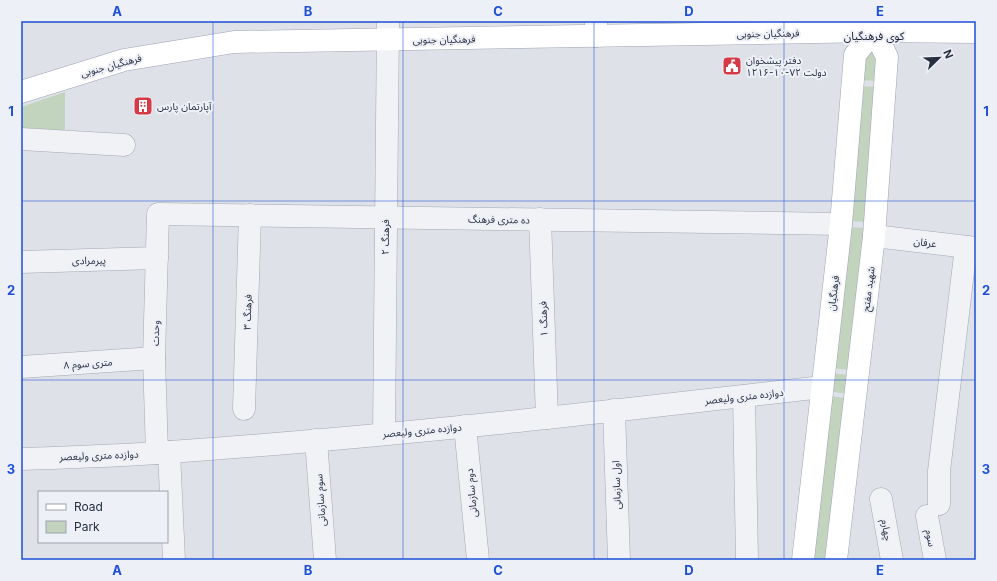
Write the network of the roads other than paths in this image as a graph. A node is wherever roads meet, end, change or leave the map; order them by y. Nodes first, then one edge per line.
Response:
1 (874, 26) edge
2 (596, 29) edge
3 (388, 30) edge
4 (976, 32) edge
5 (21, 92) edge
6 (21, 139) edge
7 (124, 146) dead end
8 (158, 214) joint
9 (250, 215) junction
10 (385, 217) junction
11 (540, 219) junction
12 (841, 224) junction
13 (874, 236) junction
14 (971, 247) edge
15 (156, 258) junction
16 (21, 262) edge
17 (154, 358) junction
18 (21, 367) edge
19 (822, 387) junction
20 (744, 396) junction
21 (244, 409) dead end
22 (614, 410) junction
23 (547, 418) junction
24 (465, 426) junction
25 (384, 434) junction
26 (316, 440) junction
27 (163, 453) junction
28 (21, 459) edge
29 (167, 491) edge
30 (881, 499) dead end
31 (168, 502) edge
32 (174, 560) edge
33 (325, 560) edge
34 (478, 560) edge
35 (619, 560) edge
36 (746, 560) edge
37 (803, 560) edge
38 (836, 560) edge
39 (892, 560) edge
40 (935, 560) edge

1 - 2 main road, فرهنگیان جنوبی
1 - 4 main road, فرهنگیان جنوبی
1 - 12 main road, فرهنگیان
1 - 13 main road, شهید مفتح
2 - 3 main road, فرهنگیان جنوبی
3 - 5 main road, فرهنگیان جنوبی
3 - 10 street, فرهنگ ۲
6 - 7 street
8 - 9 street, ده متری فرهنگ
8 - 15 street, وحدت
9 - 10 street, ده متری فرهنگ
9 - 21 street, فرهنگ ۳
10 - 11 street, ده متری فرهنگ
10 - 25 street, فرهنگ ۲
11 - 12 street, ده متری فرهنگ
11 - 23 street, فرهنگ ۱
12 - 19 main road, فرهنگیان
13 - 14 street, عرفان
13 - 38 main road, شهید مفتح
14 - 40 street, سوم
15 - 16 street, پیرمرادی
15 - 17 street, وحدت
17 - 18 street, ۸ متری سوم
17 - 27 street, وحدت
19 - 20 street, دوازده متری ولیعصر
19 - 37 main road, فرهنگیان
20 - 22 street, دوازده متری ولیعصر
20 - 36 street
22 - 23 street, دوازده متری ولیعصر
22 - 35 street, اول سازمانی
23 - 24 street, دوازده متری ولیعصر
24 - 25 street, دوازده متری ولیعصر
24 - 34 street, دوم سازمانی
25 - 26 street, دوازده متری ولیعصر
26 - 27 street, دوازده متری ولیعصر
26 - 33 street, سوم سازمانی
27 - 28 street, دوازده متری ولیعصر
27 - 29 street, وحدت
30 - 39 street, چهارم
31 - 32 street, وحدت

